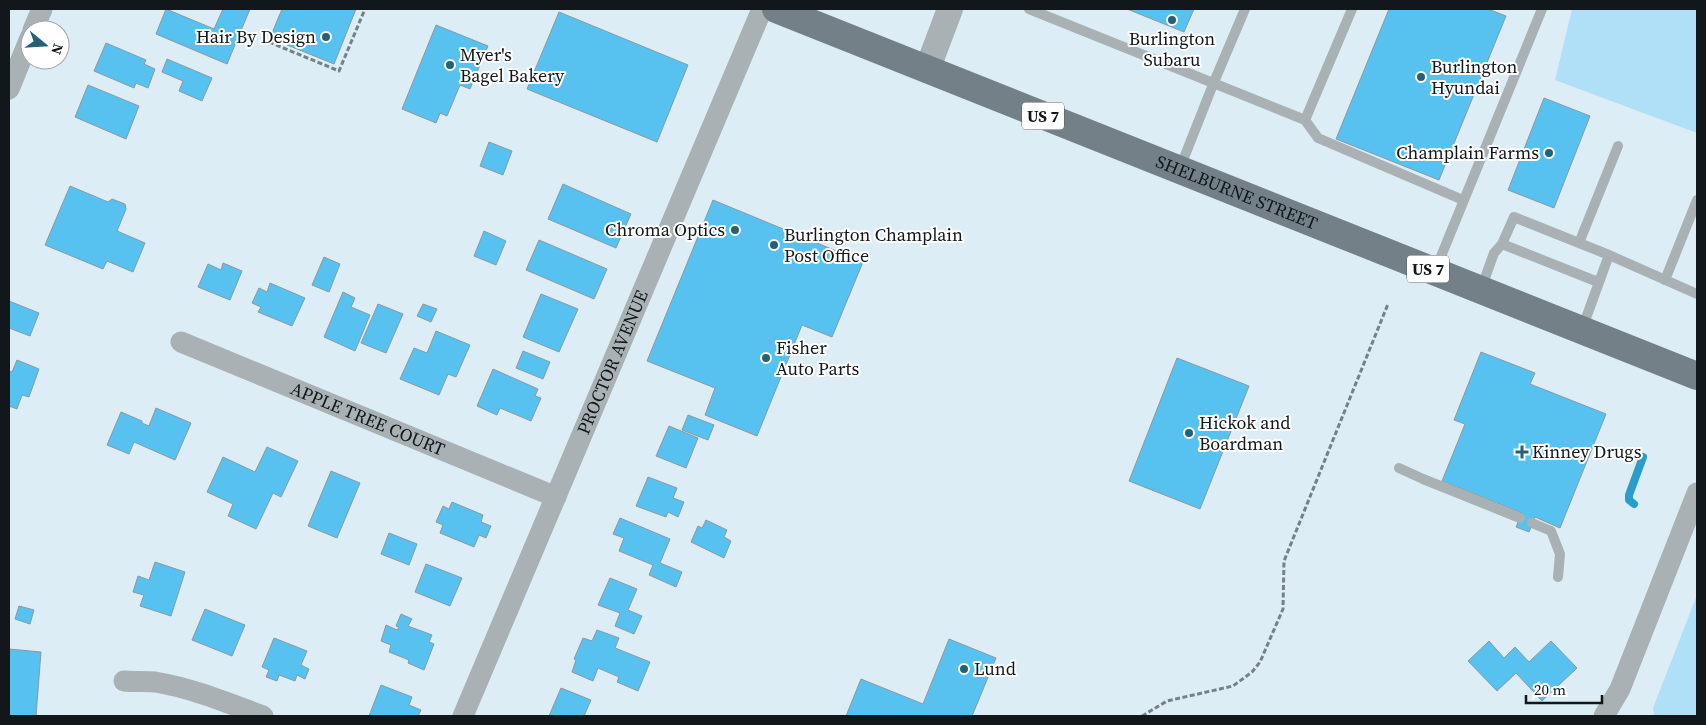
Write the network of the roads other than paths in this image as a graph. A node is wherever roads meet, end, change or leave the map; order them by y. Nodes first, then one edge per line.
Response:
1 (762, 9) edge
2 (776, 9) edge
3 (950, 9) edge
4 (1029, 9) edge
5 (1246, 9) edge
6 (1352, 9) edge
7 (1542, 9) edge
8 (1044, 12) edge
9 (20, 62) edge
10 (927, 70) junction
11 (1214, 82) junction
12 (9, 89) edge
13 (1305, 120) junction
14 (1618, 146) dead end
15 (1180, 169) junction
16 (1464, 200) junction
17 (1697, 200) edge
18 (1579, 243) junction
19 (1502, 244) junction
20 (1609, 255) junction
21 (1435, 271) junction
22 (1665, 280) junction
23 (1598, 282) junction
24 (1480, 289) junction
25 (1697, 294) edge
26 (1581, 330) junction
27 (181, 342) dead end
28 (1697, 376) edge
29 (1399, 468) dead end
30 (1697, 493) edge
31 (556, 497) junction
32 (1520, 518) dead end
33 (1532, 523) dead end
34 (1558, 577) dead end
35 (124, 681) dead end
36 (263, 716) edge
37 (463, 716) edge
38 (1604, 716) edge

1 - 31 street, PROCTOR AVENUE
2 - 10 main road, SHELBURNE STREET / US 7
3 - 10 street
4 - 8 lane
5 - 11 lane
6 - 13 lane
7 - 16 lane
8 - 11 lane
9 - 12 street
10 - 15 main road, SHELBURNE STREET / US 7
11 - 13 lane
11 - 15 lane
13 - 16 lane
14 - 18 lane
15 - 21 main road, SHELBURNE STREET / US 7
16 - 21 lane
17 - 22 lane
18 - 19 lane
18 - 20 lane
19 - 23 lane
19 - 24 lane
20 - 22 lane
20 - 23 lane
21 - 24 main road, SHELBURNE STREET / US 7
22 - 25 lane
23 - 26 lane
24 - 26 main road, SHELBURNE STREET / US 7
26 - 28 main road, SHELBURNE STREET / US 7
27 - 31 street, APPLE TREE COURT
29 - 32 lane
30 - 38 street
31 - 37 street, PROCTOR AVENUE
33 - 34 lane
35 - 36 street

